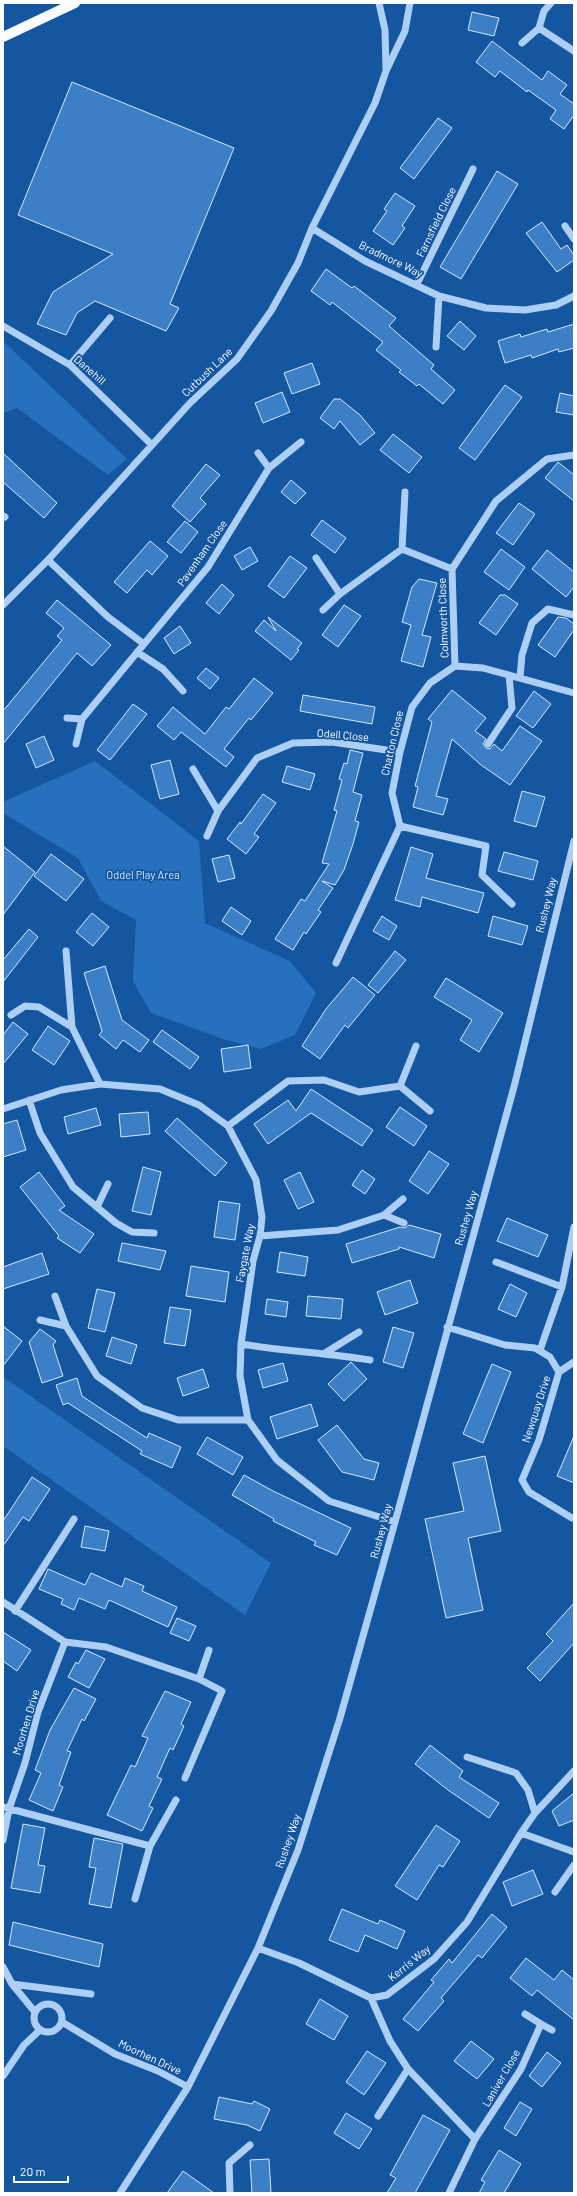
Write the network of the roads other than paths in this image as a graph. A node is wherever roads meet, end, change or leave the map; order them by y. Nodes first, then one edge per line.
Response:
1 (75, 3) edge
2 (379, 3) edge
3 (410, 3) edge
4 (550, 3) edge
5 (539, 28) junction
6 (3, 37) edge
7 (522, 43) dead end
8 (574, 51) edge
9 (386, 71) junction
10 (474, 169) dead end
11 (565, 226) dead end
12 (312, 228) junction
13 (574, 239) edge
14 (417, 284) junction
15 (439, 296) junction
16 (574, 296) edge
17 (110, 318) dead end
18 (3, 326) edge
19 (436, 346) dead end
20 (70, 365) junction
21 (301, 442) dead end
22 (152, 445) junction
23 (258, 453) dead end
24 (574, 455) edge
25 (270, 468) junction
26 (405, 492) dead end
27 (402, 549) junction
28 (316, 558) dead end
29 (48, 560) junction
30 (452, 569) junction
31 (340, 594) junction
32 (3, 605) edge
33 (323, 610) dead end
34 (574, 615) edge
35 (144, 644) junction
36 (137, 652) junction
37 (455, 666) junction
38 (509, 675) junction
39 (520, 677) junction
40 (183, 691) dead end
41 (574, 693) edge
42 (67, 718) dead end
43 (82, 719) junction
44 (76, 744) dead end
45 (488, 744) dead end
46 (400, 752) junction
47 (193, 769) dead end
48 (218, 811) junction
49 (400, 826) junction
50 (207, 836) dead end
51 (574, 841) edge
52 (512, 904) dead end
53 (66, 951) dead end
54 (336, 963) dead end
55 (11, 1015) dead end
56 (72, 1027) junction
57 (416, 1046) dead end
58 (100, 1084) junction
59 (400, 1086) junction
60 (29, 1100) junction
61 (3, 1109) edge
62 (430, 1111) dead end
63 (228, 1126) junction
64 (108, 1184) dead end
65 (403, 1199) dead end
66 (98, 1207) junction
67 (384, 1215) junction
68 (404, 1223) dead end
69 (574, 1227) edge
70 (154, 1233) dead end
71 (260, 1236) junction
72 (496, 1262) dead end
73 (562, 1287) junction
74 (55, 1296) dead end
75 (40, 1320) dead end
76 (66, 1326) junction
77 (447, 1327) junction
78 (359, 1332) dead end
79 (241, 1344) junction
80 (540, 1350) junction
81 (325, 1353) junction
82 (370, 1360) dead end
83 (574, 1362) edge
84 (559, 1372) junction
85 (248, 1420) junction
86 (572, 1518) dead end
87 (74, 1519) dead end
88 (394, 1522) junction
89 (3, 1602) edge
90 (15, 1611) junction
91 (65, 1642) junction
92 (209, 1650) dead end
93 (199, 1679) junction
94 (467, 1757) dead end
95 (574, 1771) edge
96 (185, 1778) dead end
97 (176, 1800) dead end
98 (6, 1808) edge
99 (536, 1813) junction
100 (521, 1833) junction
101 (3, 1840) edge
102 (150, 1846) junction
103 (574, 1852) edge
104 (574, 1865) edge
105 (555, 1892) dead end
106 (135, 1899) dead end
107 (258, 1948) junction
108 (3, 1967) edge
109 (12, 1984) junction
110 (92, 1994) dead end
111 (371, 1998) junction
112 (35, 2012) junction
113 (525, 2014) dead end
114 (62, 2022) junction
115 (541, 2024) junction
116 (40, 2030) junction
117 (552, 2030) dead end
118 (408, 2069) junction
119 (3, 2076) edge
120 (188, 2086) junction
121 (378, 2116) dead end
122 (474, 2140) junction
123 (250, 2145) dead end
124 (120, 2193) edge
125 (230, 2193) edge
126 (449, 2193) edge

1 - 6 main road
2 - 9 street, Cutbush Lane
3 - 9 street, Cutbush Lane
4 - 5 street
5 - 7 street
5 - 8 street
9 - 12 street, Cutbush Lane
10 - 14 street, Farnsfield Close
11 - 13 street
12 - 14 street, Bradmore Way
12 - 22 street, Cutbush Lane
14 - 15 street, Bradmore Way
15 - 16 street, Bradmore Way
15 - 19 street
17 - 20 street
18 - 20 street, Danehill
20 - 22 street, Danehill
21 - 25 street, Pavenham Close
22 - 29 street, Cutbush Lane
23 - 25 street
24 - 30 street, Colmworth Close
25 - 35 street, Pavenham Close
26 - 27 street
27 - 30 street, Colmworth Close
27 - 31 street
28 - 31 street
29 - 32 street, Cutbush Lane
29 - 35 street
30 - 37 street, Colmworth Close
31 - 33 street
34 - 39 street
35 - 36 street, Pavenham Close
36 - 40 street
36 - 43 street, Pavenham Close
37 - 38 street
37 - 46 street, Chatton Close
38 - 39 street
38 - 45 street
39 - 41 street
42 - 43 street
43 - 44 street, Pavenham Close
46 - 48 street, Odell Close
46 - 49 street, Chatton Close
47 - 48 street
48 - 50 street, Odell Close
49 - 52 street
49 - 54 street
51 - 77 street, Rushey Way
53 - 56 street
55 - 56 street
56 - 58 street
57 - 59 street
58 - 60 street, Faygate Way
58 - 63 street, Faygate Way
59 - 62 street
59 - 63 street
60 - 61 street, Faygate Way
60 - 66 street
63 - 71 street, Faygate Way
64 - 66 street
65 - 67 street
66 - 70 street
67 - 68 street
67 - 71 street
69 - 73 street
71 - 79 street, Faygate Way
72 - 73 street
73 - 80 street
74 - 76 street
75 - 76 street
76 - 85 street
77 - 80 street
77 - 88 street, Rushey Way
78 - 81 street
79 - 81 street
79 - 85 street, Faygate Way
80 - 84 street, Newquay Drive
81 - 82 street
83 - 84 street
84 - 86 street, Newquay Drive
85 - 88 street, Faygate Way
87 - 90 street
88 - 107 street, Rushey Way
89 - 90 street
90 - 91 street
91 - 93 street
91 - 98 street, Moorhen Drive
92 - 93 street
93 - 96 street
94 - 99 street
95 - 99 street, Kerris Way
97 - 102 street
98 - 101 street, Moorhen Drive
98 - 102 street
99 - 100 street, Kerris Way
100 - 103 street
100 - 111 street, Kerris Way
102 - 106 street
104 - 105 street
107 - 111 street
107 - 120 street, Rushey Way
108 - 109 street
109 - 110 street
109 - 112 street
111 - 118 street
112 - 114 street
112 - 116 street
113 - 115 street
114 - 116 street
114 - 120 street, Moorhen Drive
115 - 117 street
115 - 122 street, Laniver Close
116 - 119 street
118 - 121 street
118 - 122 street
120 - 124 street, Rushey Way
122 - 126 street, Laniver Close
123 - 125 street

